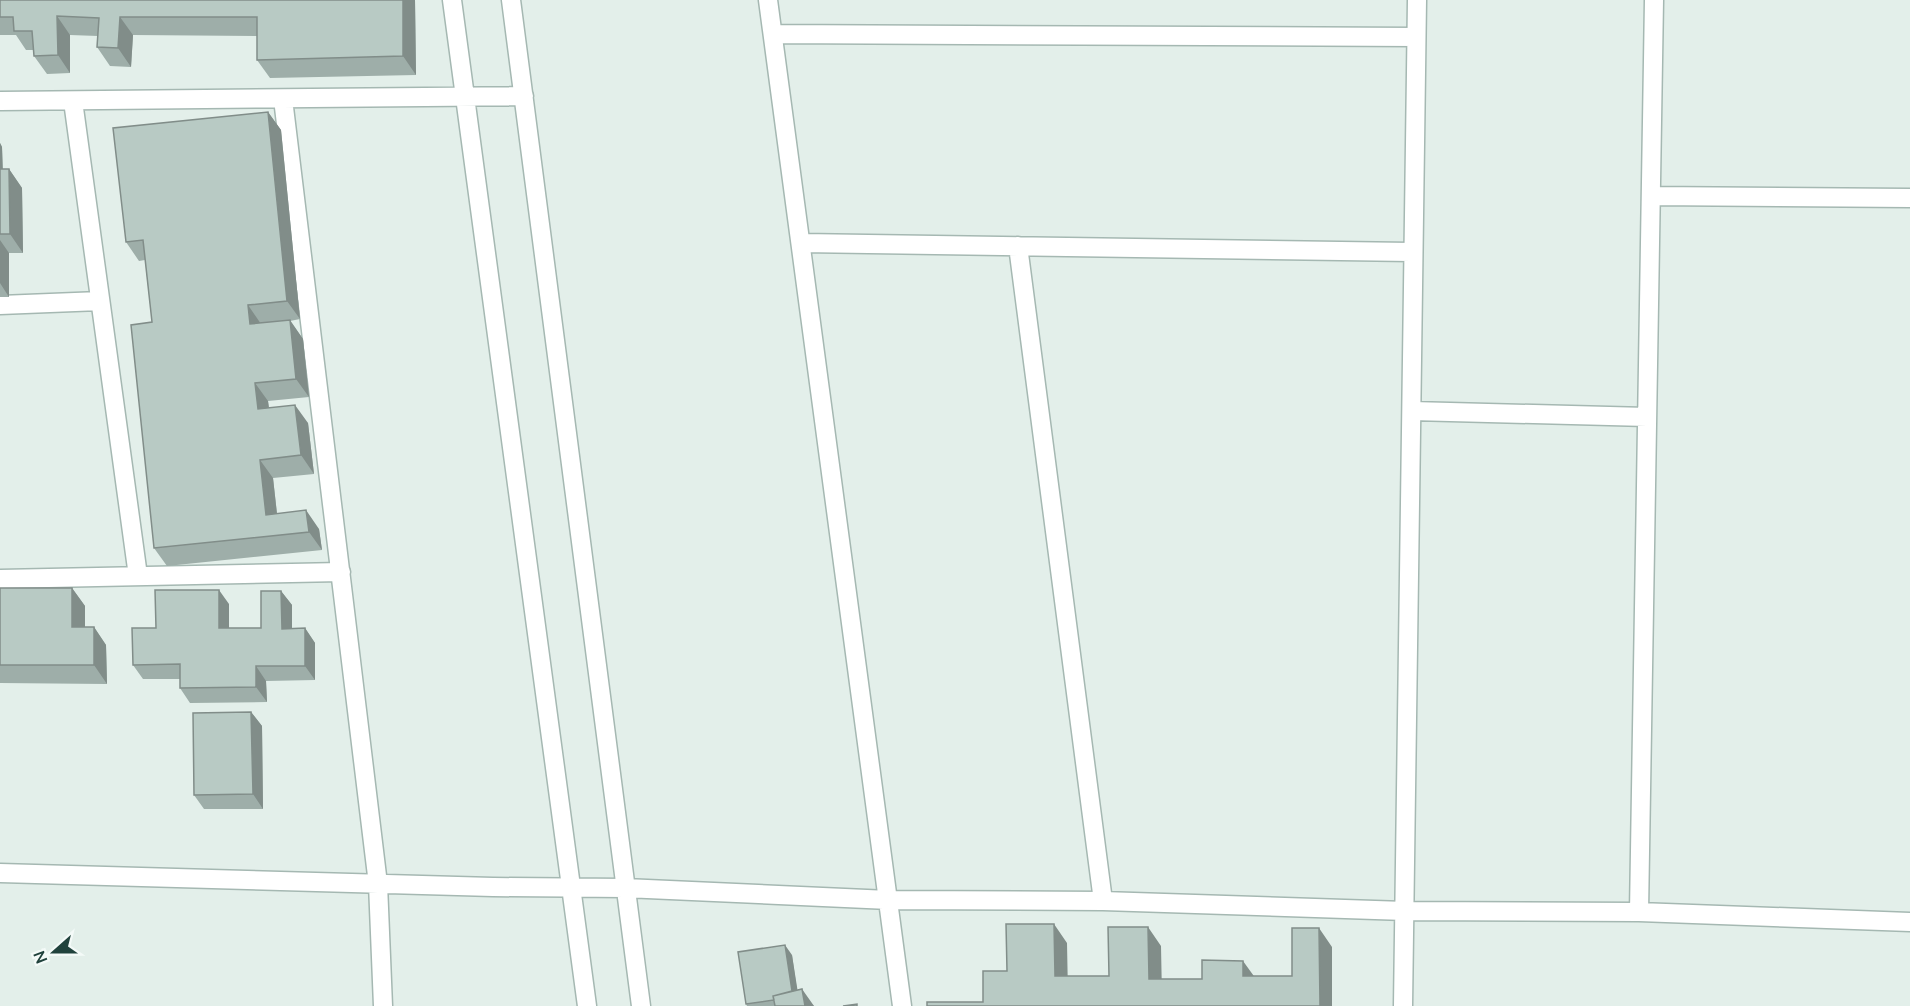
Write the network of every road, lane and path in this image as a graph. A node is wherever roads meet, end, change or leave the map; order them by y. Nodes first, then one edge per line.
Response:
1 (452, 0) edge
2 (511, 0) edge
3 (768, 0) edge
4 (1417, 0) edge
5 (1654, 0) edge
6 (773, 34) junction
7 (1416, 37) junction
8 (524, 96) junction
9 (464, 98) junction
10 (284, 99) junction
11 (0, 101) edge
12 (73, 101) junction
13 (1651, 196) junction
14 (1910, 198) edge
15 (802, 243) junction
16 (1018, 246) junction
17 (1412, 252) junction
18 (100, 301) junction
19 (0, 305) edge
20 (1412, 411) junction
21 (1647, 417) junction
22 (341, 572) junction
23 (138, 576) junction
24 (0, 579) edge
25 (0, 873) edge
26 (378, 884) junction
27 (573, 887) junction
28 (625, 888) junction
29 (889, 900) junction
30 (1103, 901) junction
31 (1405, 911) junction
32 (1639, 912) junction
33 (1910, 922) edge
34 (383, 1006) edge
35 (587, 1006) edge
36 (641, 1006) edge
37 (902, 1006) edge
38 (1403, 1006) edge

1 - 9 street
2 - 8 street
3 - 6 street
4 - 7 street
5 - 13 street
6 - 7 street
6 - 15 street
7 - 17 street
8 - 9 street
8 - 28 street
9 - 10 street
9 - 27 street
10 - 12 street
10 - 22 street
11 - 12 street
12 - 18 street
13 - 14 street
13 - 21 street
15 - 16 street
15 - 29 street
16 - 17 street
16 - 30 street
17 - 20 street
18 - 19 street
18 - 23 street
20 - 21 street
20 - 31 street
21 - 32 street
22 - 23 street
22 - 26 street
23 - 24 street
25 - 26 street
26 - 27 street
26 - 34 street
27 - 28 street
27 - 35 street
28 - 29 street
28 - 36 street
29 - 30 street
29 - 37 street
30 - 31 street
31 - 32 street
31 - 38 street
32 - 33 street

